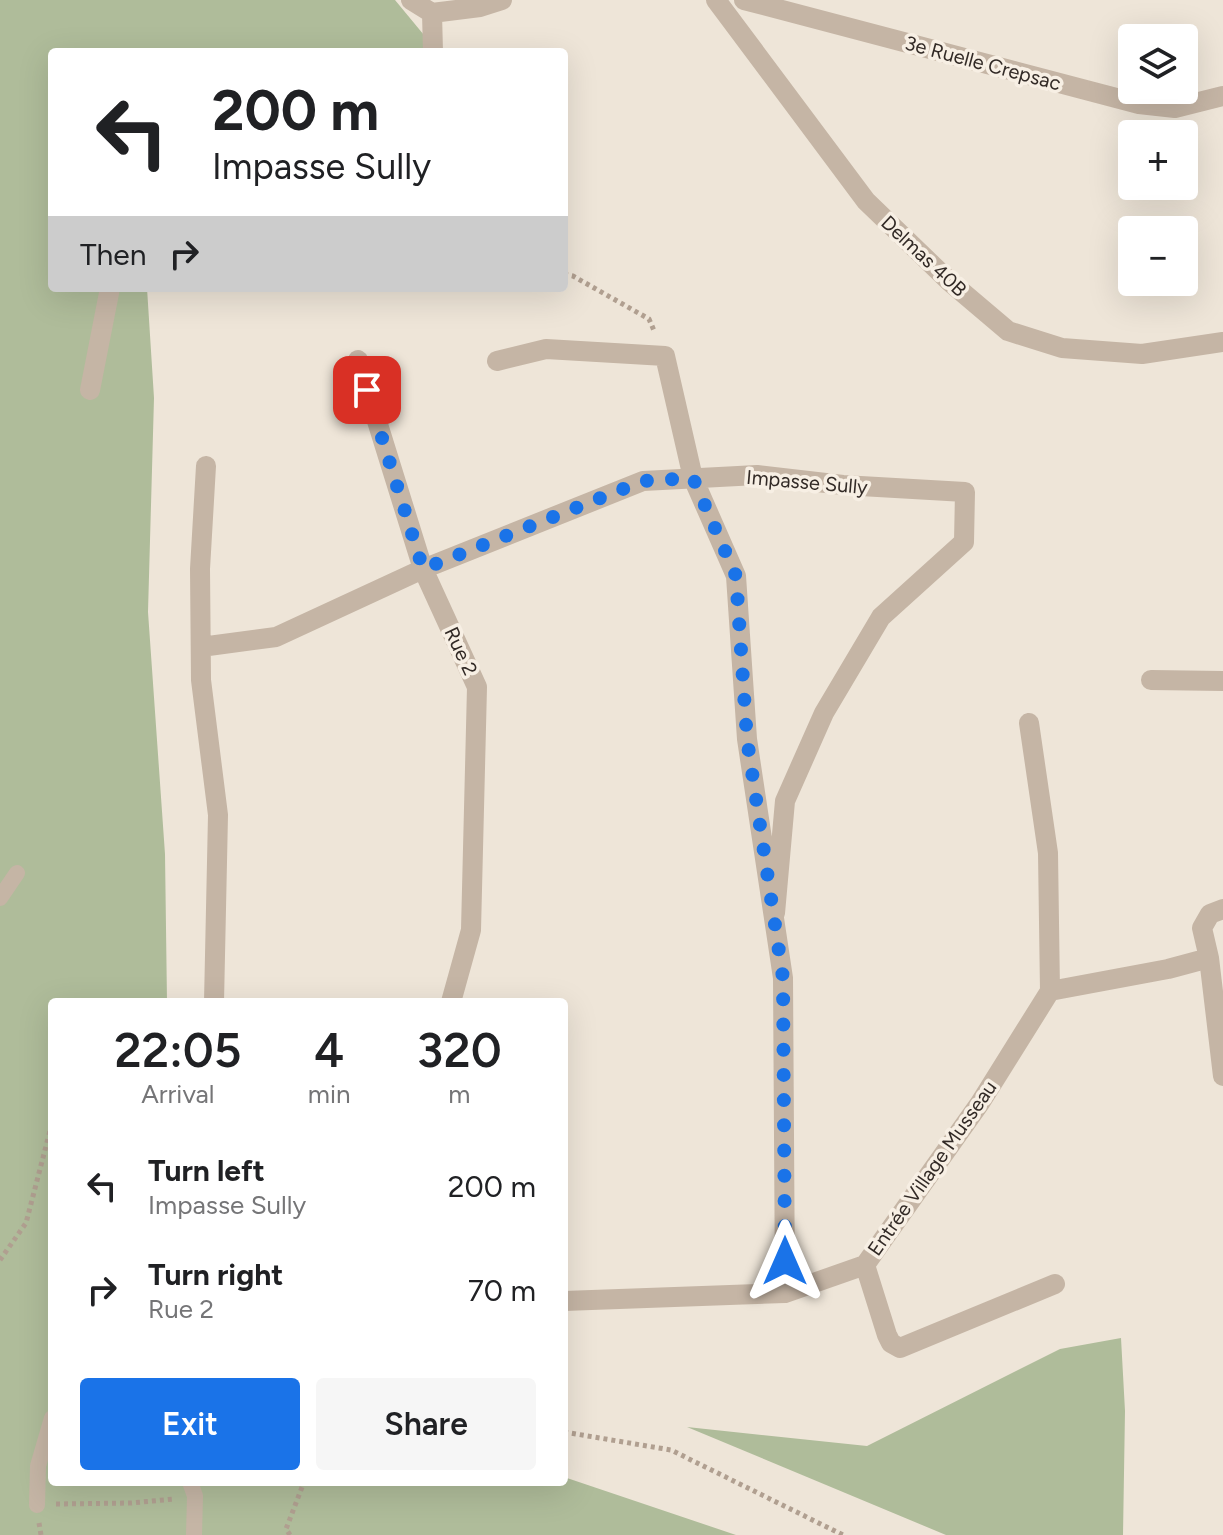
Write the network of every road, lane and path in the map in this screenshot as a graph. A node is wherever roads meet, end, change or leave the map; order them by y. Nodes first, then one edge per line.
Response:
1 (411, 0) edge
2 (502, 0) edge
3 (716, 0) edge
4 (744, 0) edge
5 (432, 13) junction
6 (433, 48) edge
7 (1223, 96) edge
8 (568, 275) edge
9 (109, 292) edge
10 (1223, 342) edge
11 (665, 356) junction
12 (358, 360) dead end
13 (497, 361) dead end
14 (90, 390) dead end
15 (206, 466) dead end
16 (693, 478) junction
17 (423, 569) junction
18 (201, 647) junction
19 (1151, 680) dead end
20 (1223, 681) edge
21 (1029, 723) dead end
22 (17, 873) dead end
23 (0, 898) edge
24 (1223, 909) edge
25 (775, 913) junction
26 (1209, 958) junction
27 (1050, 991) junction
28 (214, 998) edge
29 (452, 998) edge
30 (1223, 1076) edge
31 (48, 1138) edge
32 (0, 1260) edge
33 (865, 1265) junction
34 (1055, 1284) dead end
35 (785, 1293) junction
36 (568, 1301) edge
37 (48, 1432) edge
38 (568, 1433) edge
39 (302, 1486) edge
40 (192, 1489) edge
41 (37, 1505) junction
42 (41, 1535) edge
43 (194, 1535) edge
44 (290, 1535) edge
45 (843, 1535) edge

1 - 5 street
2 - 5 street
3 - 10 street, Delmas 40B
4 - 7 street, 3e Ruelle Crepsac
5 - 6 street
8 - 11 path
9 - 14 street
11 - 13 street
11 - 16 street
12 - 17 street, Rue 2
15 - 18 street
16 - 17 street, Impasse Sully
16 - 25 street
16 - 25 street, Impasse Sully
17 - 18 street, Impasse Sully
17 - 29 street, Rue 2
18 - 28 street
19 - 20 street
21 - 27 street
22 - 23 lane
24 - 26 street
25 - 35 street
26 - 27 street
26 - 30 street
27 - 33 street, Entrée Village Musseau
31 - 32 path
33 - 34 street
33 - 35 street, Entrée Village Musseau
35 - 36 street, Entrée Village Musseau
37 - 41 lane
38 - 45 path
39 - 44 path
40 - 41 path
40 - 43 lane
41 - 42 path

